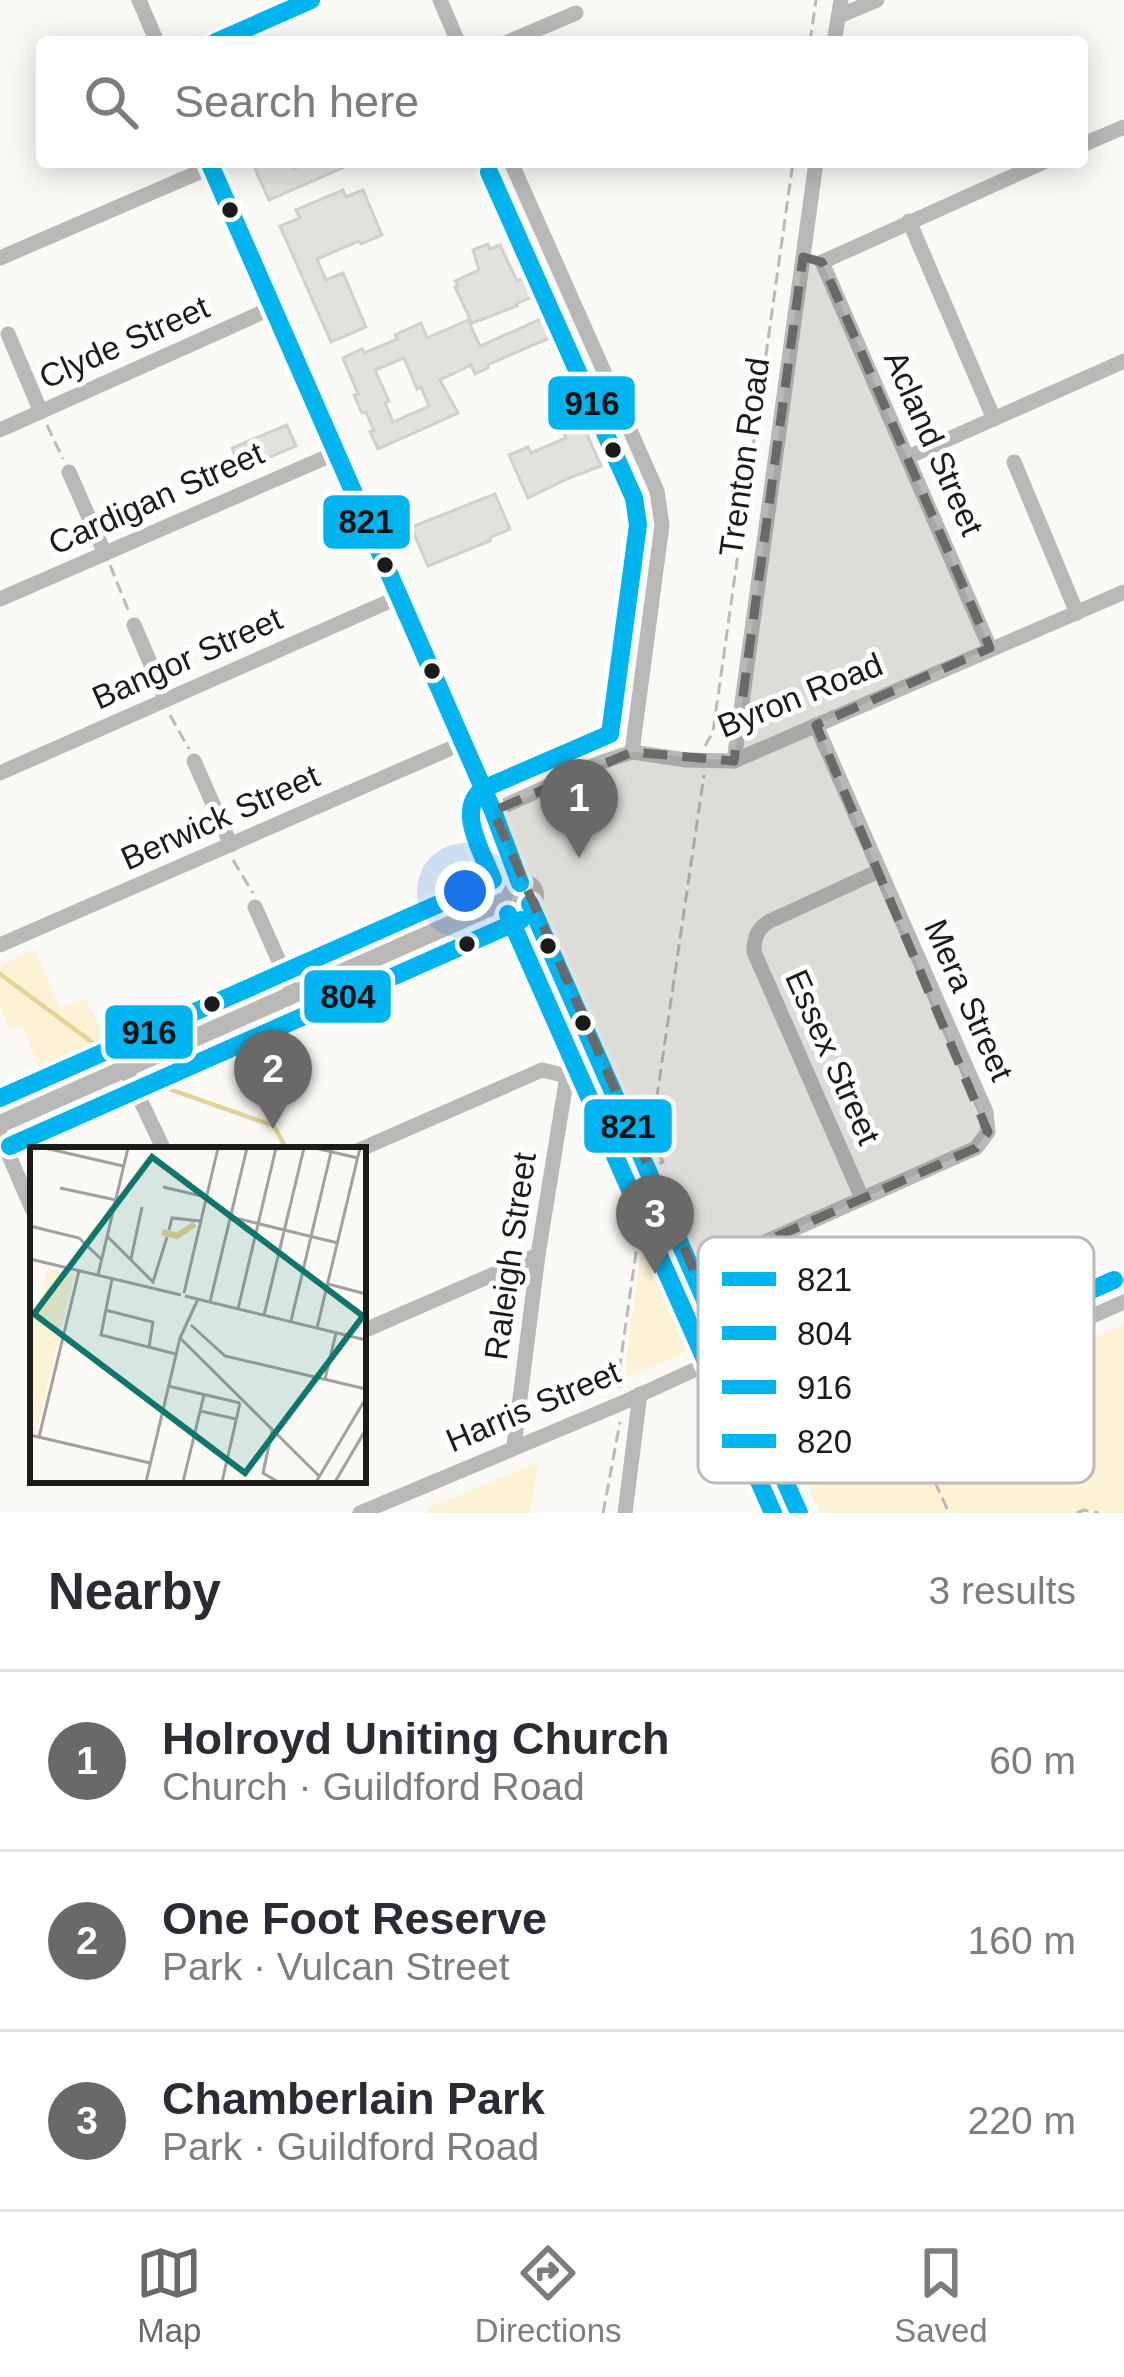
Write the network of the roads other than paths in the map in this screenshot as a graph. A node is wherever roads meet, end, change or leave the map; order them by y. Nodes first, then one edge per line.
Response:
1 (139, 0) edge
2 (311, 0) edge
3 (440, 0) edge
4 (877, 0) edge
5 (840, 8) edge
6 (576, 14) dead end
7 (154, 36) edge
8 (230, 36) edge
9 (455, 36) edge
10 (523, 36) edge
11 (1124, 127) edge
12 (1088, 142) edge
13 (203, 168) edge
14 (211, 168) edge
15 (514, 168) edge
16 (815, 168) edge
17 (1030, 168) edge
18 (909, 221) junction
19 (803, 256) junction
20 (0, 258) edge
21 (822, 262) junction
22 (272, 308) junction
23 (8, 334) dead end
24 (1124, 361) edge
25 (41, 412) junction
26 (994, 418) junction
27 (0, 430) edge
28 (336, 453) junction
29 (908, 457) junction
30 (1014, 462) dead end
31 (69, 472) road end
32 (105, 554) junction
33 (1124, 592) edge
34 (399, 597) junction
35 (0, 599) edge
36 (1077, 613) junction
37 (134, 625) road end
38 (990, 648) junction
39 (166, 700) junction
40 (816, 724) junction
41 (463, 743) junction
42 (632, 752) junction
43 (194, 761) road end
44 (734, 761) junction
45 (0, 773) edge
46 (493, 811) junction
47 (231, 851) junction
48 (879, 872) junction
49 (520, 895) junction
50 (255, 907) road end
51 (0, 943) edge
52 (294, 995) junction
53 (126, 1070) junction
54 (0, 1124) edge
55 (0, 1135) edge
56 (163, 1147) edge
57 (366, 1147) edge
58 (862, 1198) junction
59 (30, 1204) edge
60 (775, 1237) edge
61 (538, 1256) junction
62 (698, 1271) edge
63 (694, 1273) junction
64 (698, 1282) edge
65 (1124, 1302) edge
66 (1094, 1315) edge
67 (366, 1330) edge
68 (698, 1368) edge
69 (640, 1394) junction
70 (514, 1446) junction
71 (786, 1483) edge
72 (360, 1513) edge
73 (625, 1513) edge
74 (799, 1513) edge

1 - 7 street
2 - 8 street
3 - 9 street
4 - 5 street
6 - 10 street
11 - 12 street
13 - 20 street
14 - 22 street
15 - 42 street
16 - 19 street, Trenton Road
17 - 18 street
18 - 21 street
18 - 26 street
19 - 21 street
19 - 44 street, Trenton Road
21 - 29 street, Acland Street
22 - 25 street, Clyde Street
22 - 28 street
23 - 25 street
24 - 26 street
25 - 27 street, Clyde Street
26 - 29 street
28 - 32 street, Cardigan Street
28 - 34 street
29 - 38 street, Acland Street
30 - 36 street
31 - 32 street
32 - 35 street, Cardigan Street
33 - 36 street, Byron Road
34 - 39 street, Bangor Street
34 - 41 street
36 - 38 street, Byron Road
37 - 39 street
38 - 40 street, Byron Road
39 - 45 street, Bangor Street
40 - 44 street, Byron Road
40 - 48 street, Mera Street
41 - 46 street
41 - 47 street, Berwick Street
42 - 44 street, Byron Road
42 - 46 street, Byron Road
43 - 47 street
46 - 49 street
47 - 51 street, Berwick Street
48 - 58 street, Essex Street
48 - 58 street, Mera Street
49 - 52 street
49 - 63 street
50 - 52 street
52 - 53 street
53 - 54 street
53 - 56 street
55 - 59 street
57 - 61 street, Raleigh Street
58 - 60 street, Mera Street
61 - 67 street
61 - 70 street, Raleigh Street
62 - 63 street, Mera Street
63 - 64 street
65 - 66 street
68 - 69 street, Harris Street
69 - 70 street, Harris Street
69 - 73 street
70 - 72 street, Harris Street
71 - 74 street

